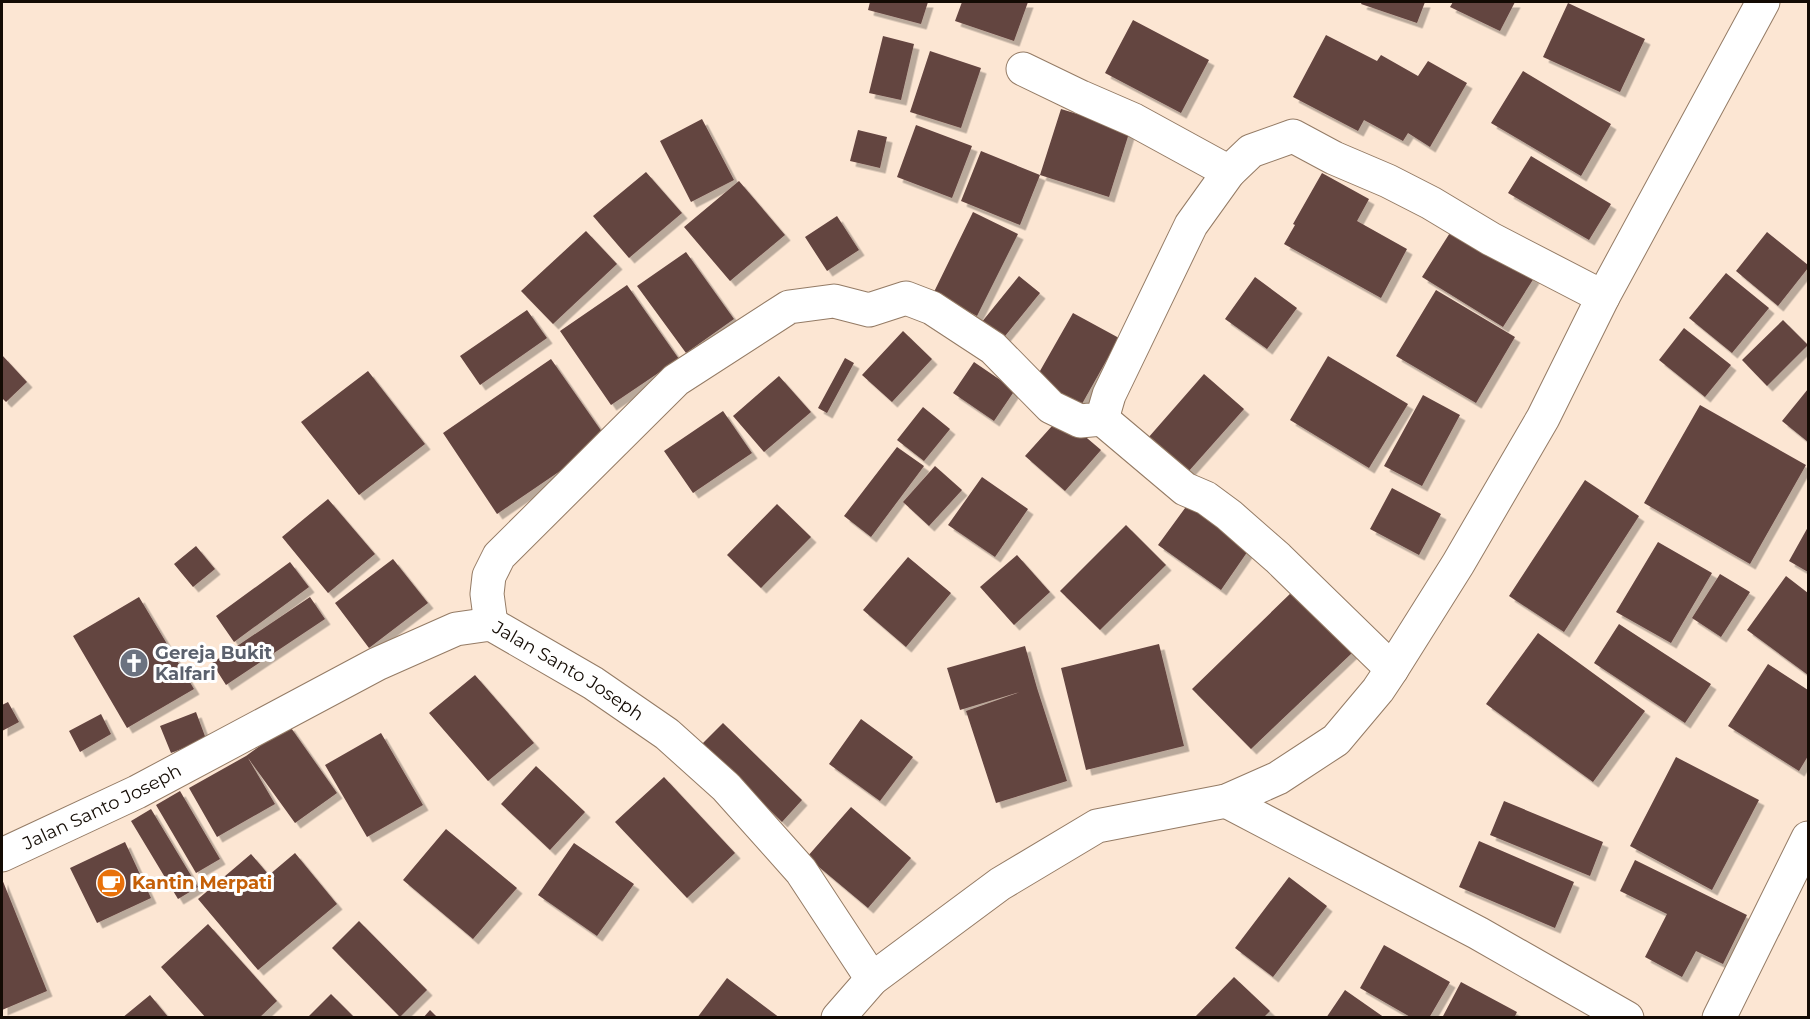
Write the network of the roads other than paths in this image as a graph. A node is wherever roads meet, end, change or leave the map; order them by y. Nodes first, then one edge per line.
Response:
1 (1763, 2) edge
2 (1023, 69) dead end
3 (1229, 172) junction
4 (1603, 297) junction
5 (1102, 419) junction
6 (491, 624) junction
7 (1392, 669) junction
8 (1226, 801) junction
9 (1809, 838) edge
10 (2, 855) edge
11 (872, 979) junction
12 (838, 1017) edge
13 (1627, 1017) edge
14 (1719, 1017) edge

1 - 4 street
2 - 3 street
3 - 4 street
3 - 5 street
4 - 7 street
5 - 6 street
5 - 7 street
6 - 10 street, Jalan Santo Joseph
6 - 11 street, Jalan Santo Joseph
7 - 8 street
8 - 11 street
8 - 13 street
9 - 14 street
11 - 12 street

